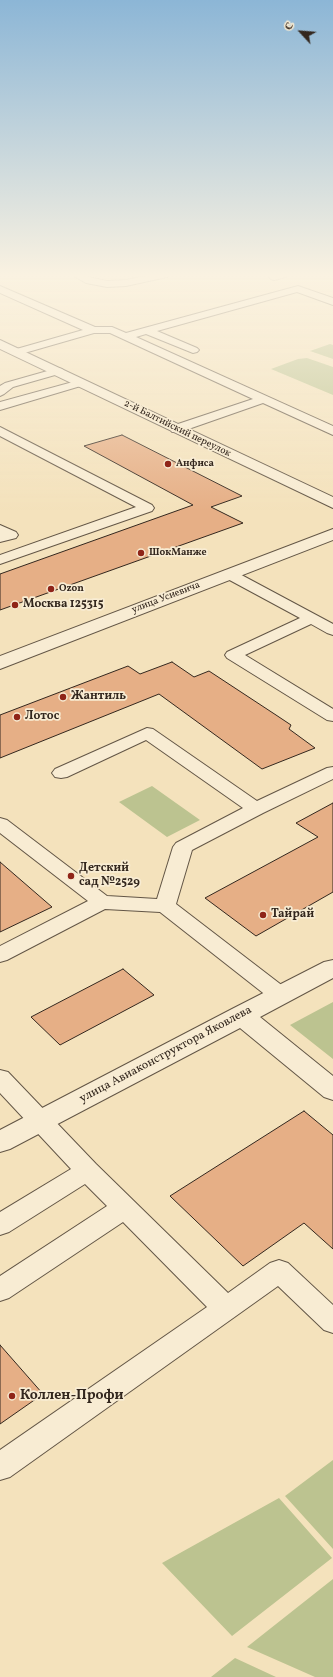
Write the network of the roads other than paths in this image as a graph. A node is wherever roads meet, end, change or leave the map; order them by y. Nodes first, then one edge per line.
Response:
1 (20, 353) edge
2 (165, 353) edge
3 (181, 353) edge
4 (171, 356) junction
5 (58, 372) junction
6 (80, 383) junction
7 (3, 386) edge
8 (264, 399) junction
9 (0, 406) edge
10 (176, 429) junction
11 (0, 431) edge
12 (333, 431) edge
13 (17, 440) junction
14 (0, 445) edge
15 (333, 503) edge
16 (0, 528) edge
17 (333, 534) edge
18 (0, 538) edge
19 (0, 560) edge
20 (229, 574) junction
21 (312, 618) junction
22 (333, 630) edge
23 (2, 660) edge
24 (333, 716) edge
25 (333, 772) edge
26 (61, 773) dead end
27 (256, 809) junction
28 (0, 824) edge
29 (102, 902) junction
30 (165, 906) junction
31 (0, 955) edge
32 (333, 968) edge
33 (280, 995) junction
34 (241, 1015) junction
35 (0, 1078) edge
36 (333, 1090) edge
37 (40, 1121) junction
38 (0, 1142) edge
39 (87, 1171) junction
40 (124, 1208) junction
41 (0, 1225) edge
42 (0, 1290) edge
43 (226, 1308) junction
44 (333, 1322) edge
45 (0, 1468) edge

1 - 5 street, 2-й Балтийский переулок
2 - 4 lane
3 - 4 lane
4 - 8 lane
5 - 6 street, 2-й Балтийский переулок
5 - 7 lane
6 - 9 lane
6 - 10 street, 2-й Балтийский переулок
8 - 10 lane
8 - 12 lane
10 - 15 street, 2-й Балтийский переулок
11 - 13 lane
13 - 14 lane
13 - 19 lane
16 - 18 lane
17 - 20 street, улица Усиевича
20 - 21 lane
20 - 23 street, улица Усиевича
21 - 22 lane
21 - 24 lane
25 - 27 lane
26 - 27 lane
27 - 30 lane
28 - 29 lane
29 - 30 lane
29 - 31 lane
30 - 33 lane
32 - 33 street, улица Авиаконструктора Яковлева
33 - 34 street, улица Авиаконструктора Яковлева
34 - 36 street
34 - 37 street, улица Авиаконструктора Яковлева
35 - 37 lane
37 - 38 street, улица Авиаконструктора Яковлева
37 - 39 lane
39 - 40 lane
39 - 41 lane
40 - 42 lane
40 - 43 lane
43 - 44 lane
43 - 45 lane

